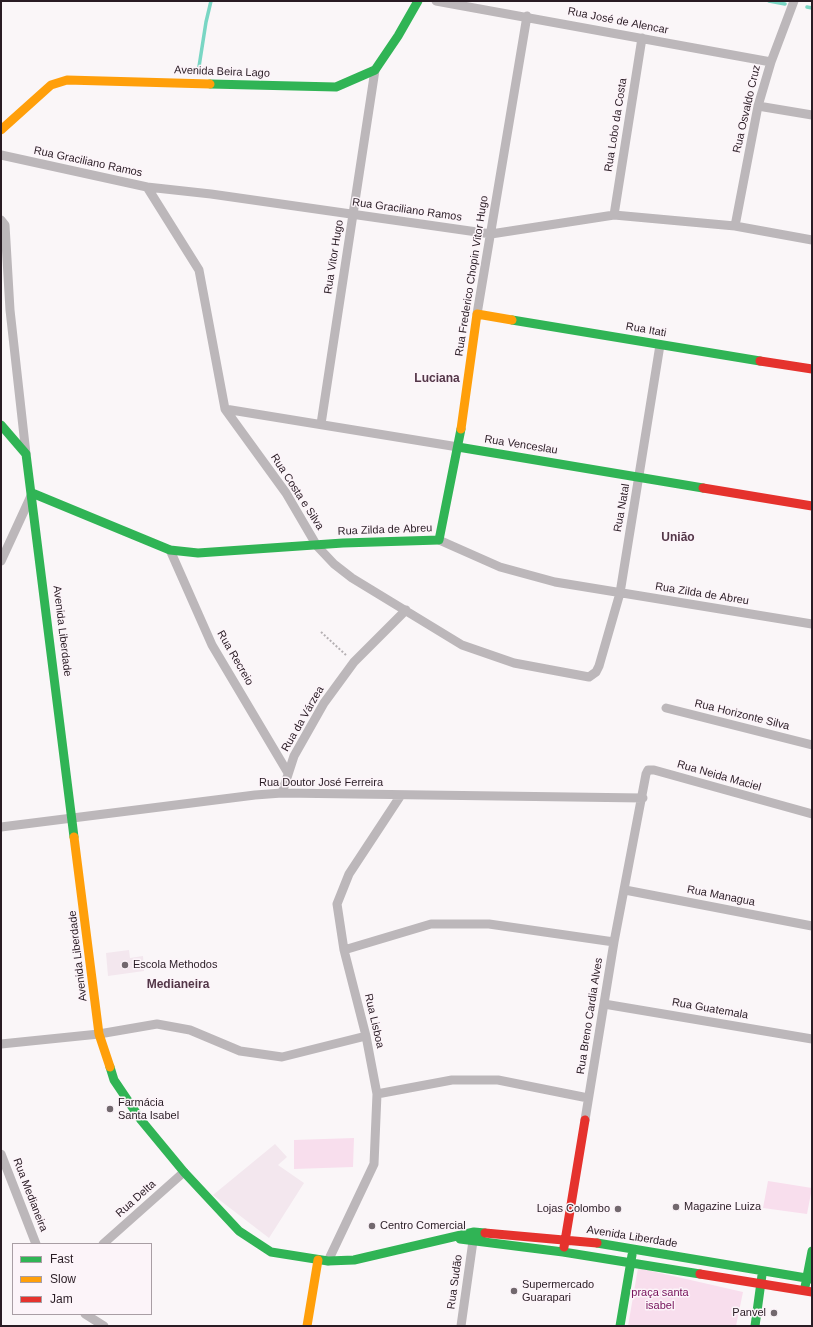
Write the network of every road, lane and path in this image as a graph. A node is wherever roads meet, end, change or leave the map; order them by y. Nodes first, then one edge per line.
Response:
1 (418, 1) edge
2 (436, 1) edge
3 (794, 1) edge
4 (527, 16) junction
5 (642, 38) junction
6 (771, 62) junction
7 (375, 70) junction
8 (758, 106) junction
9 (812, 115) edge
10 (1, 130) edge
11 (1, 155) edge
12 (147, 187) junction
13 (353, 215) junction
14 (614, 215) junction
15 (1, 220) edge
16 (735, 226) junction
17 (491, 234) junction
18 (812, 240) edge
19 (477, 314) junction
20 (660, 345) junction
21 (812, 369) edge
22 (225, 409) junction
23 (321, 424) junction
24 (1, 426) edge
25 (458, 447) junction
26 (26, 454) junction
27 (640, 477) junction
28 (32, 493) junction
29 (812, 506) edge
30 (439, 540) junction
31 (317, 546) junction
32 (170, 550) junction
33 (1, 561) edge
34 (620, 593) junction
35 (406, 610) junction
36 (812, 624) edge
37 (322, 632) dead end
38 (354, 662) junction
39 (596, 672) joint
40 (666, 708) dead end
41 (812, 745) edge
42 (288, 773) junction
43 (282, 793) junction
44 (401, 795) junction
45 (643, 798) junction
46 (812, 814) edge
47 (73, 818) junction
48 (1, 827) edge
49 (625, 890) junction
50 (812, 926) edge
51 (614, 942) junction
52 (344, 950) junction
53 (604, 1004) junction
54 (99, 1034) junction
55 (366, 1036) junction
56 (812, 1039) edge
57 (1, 1044) edge
58 (377, 1094) junction
59 (588, 1098) junction
60 (585, 1120) joint
61 (1, 1154) edge
62 (184, 1172) junction
63 (447, 1238) junction
64 (564, 1239) junction
65 (473, 1241) junction
66 (36, 1243) edge
67 (104, 1243) edge
68 (634, 1248) junction
69 (812, 1251) edge
70 (563, 1252) junction
71 (318, 1260) junction
72 (328, 1261) junction
73 (631, 1262) junction
74 (763, 1272) junction
75 (809, 1279) edge
76 (761, 1284) junction
77 (808, 1292) edge
78 (87, 1315) edge
79 (104, 1326) edge
80 (307, 1326) edge
81 (461, 1326) edge
82 (620, 1326) edge
83 (755, 1326) edge

1 - 7 main road
2 - 4 street, Rua José de Alencar
3 - 6 street, Rua Osvaldo Cruz
4 - 5 street, Rua José de Alencar
4 - 17 street, Rua Frederico Chopin Vitor Hugo
5 - 6 street, Rua José de Alencar
5 - 14 street, Rua Lobo da Costa
6 - 8 street, Rua Osvaldo Cruz
7 - 10 main road, Avenida Beira Lago
7 - 13 street, Rua Vitor Hugo
8 - 9 street
8 - 16 street, Rua Osvaldo Cruz
11 - 12 street, Rua Graciliano Ramos
12 - 13 street, Rua Graciliano Ramos
12 - 22 street, Rua Costa e Silva
13 - 17 street, Rua Graciliano Ramos
13 - 23 street, Rua Vitor Hugo
14 - 16 street, Rua Graciliano Ramos
14 - 17 street, Rua Graciliano Ramos
15 - 26 street
16 - 18 street, Rua Graciliano Ramos
17 - 19 street, Rua Frederico Chopin Vitor Hugo
19 - 20 main road, Rua Itati
19 - 25 main road, Rua Frederico Chopin Vitor Hugo
20 - 21 main road, Rua Itati
20 - 27 street, Rua Natal
22 - 23 street, Rua Venceslau
22 - 31 street, Rua Costa e Silva
23 - 25 street, Rua Venceslau
24 - 26 main road
25 - 27 main road, Rua Venceslau
25 - 30 main road, Rua Frederico Chopin Vitor Hugo
26 - 28 main road, Avenida Liberdade
27 - 29 main road, Rua Venceslau
27 - 34 street, Rua Natal
28 - 32 main road, Rua Zilda de Abreu
28 - 33 street
28 - 47 main road, Avenida Liberdade
30 - 31 main road, Rua Zilda de Abreu
30 - 34 street, Rua Zilda de Abreu
31 - 32 main road, Rua Zilda de Abreu
31 - 35 street, Rua Costa e Silva
32 - 42 street, Rua Recreio
34 - 36 street, Rua Zilda de Abreu
34 - 39 street, Rua Natal
35 - 38 street, Rua da Várzea
35 - 39 street, Rua Costa e Silva
37 - 38 path
38 - 42 street, Rua da Várzea
40 - 41 street, Rua Horizonte Silva
42 - 43 street, Rua da Várzea
43 - 44 street, Rua Doutor José Ferreira
43 - 47 street, Rua Doutor José Ferreira
44 - 45 street, Rua Doutor José Ferreira
44 - 52 street, Rua Lisboa
45 - 46 street, Rua Neida Maciel
45 - 49 street, Rua Breno Cardia Alves
47 - 48 street, Rua Doutor José Ferreira
47 - 54 main road, Avenida Liberdade
49 - 50 street, Rua Managua
49 - 51 street, Rua Breno Cardia Alves
51 - 52 street
51 - 53 street, Rua Breno Cardia Alves
52 - 55 street, Rua Lisboa
53 - 56 street, Rua Guatemala
53 - 59 street, Rua Breno Cardia Alves
54 - 55 street
54 - 57 street
54 - 62 main road, Avenida Liberdade
55 - 58 street, Rua Lisboa
58 - 59 street
58 - 72 street, Rua Lisboa
59 - 60 street, Rua Breno Cardia Alves
60 - 64 main road, Rua Breno Cardia Alves
61 - 66 street, Rua Medianeira
62 - 67 street, Rua Delta
62 - 71 main road, Avenida Liberdade
63 - 64 main road, Avenida Liberdade
63 - 65 main road, Avenida Liberdade
63 - 72 main road, Avenida Liberdade
64 - 68 main road, Avenida Liberdade
64 - 70 main road, Rua Breno Cardia Alves
65 - 70 main road, Avenida Liberdade
65 - 81 street, Rua Sudão
68 - 73 main road
68 - 74 main road, Avenida Liberdade
69 - 75 main road
70 - 73 main road, Avenida Liberdade
71 - 72 main road, Avenida Liberdade
71 - 80 main road
73 - 76 main road, Avenida Liberdade
73 - 82 main road
74 - 75 main road, Avenida Liberdade
74 - 76 main road
75 - 77 main road
76 - 77 main road, Avenida Liberdade
76 - 83 main road
78 - 79 street

